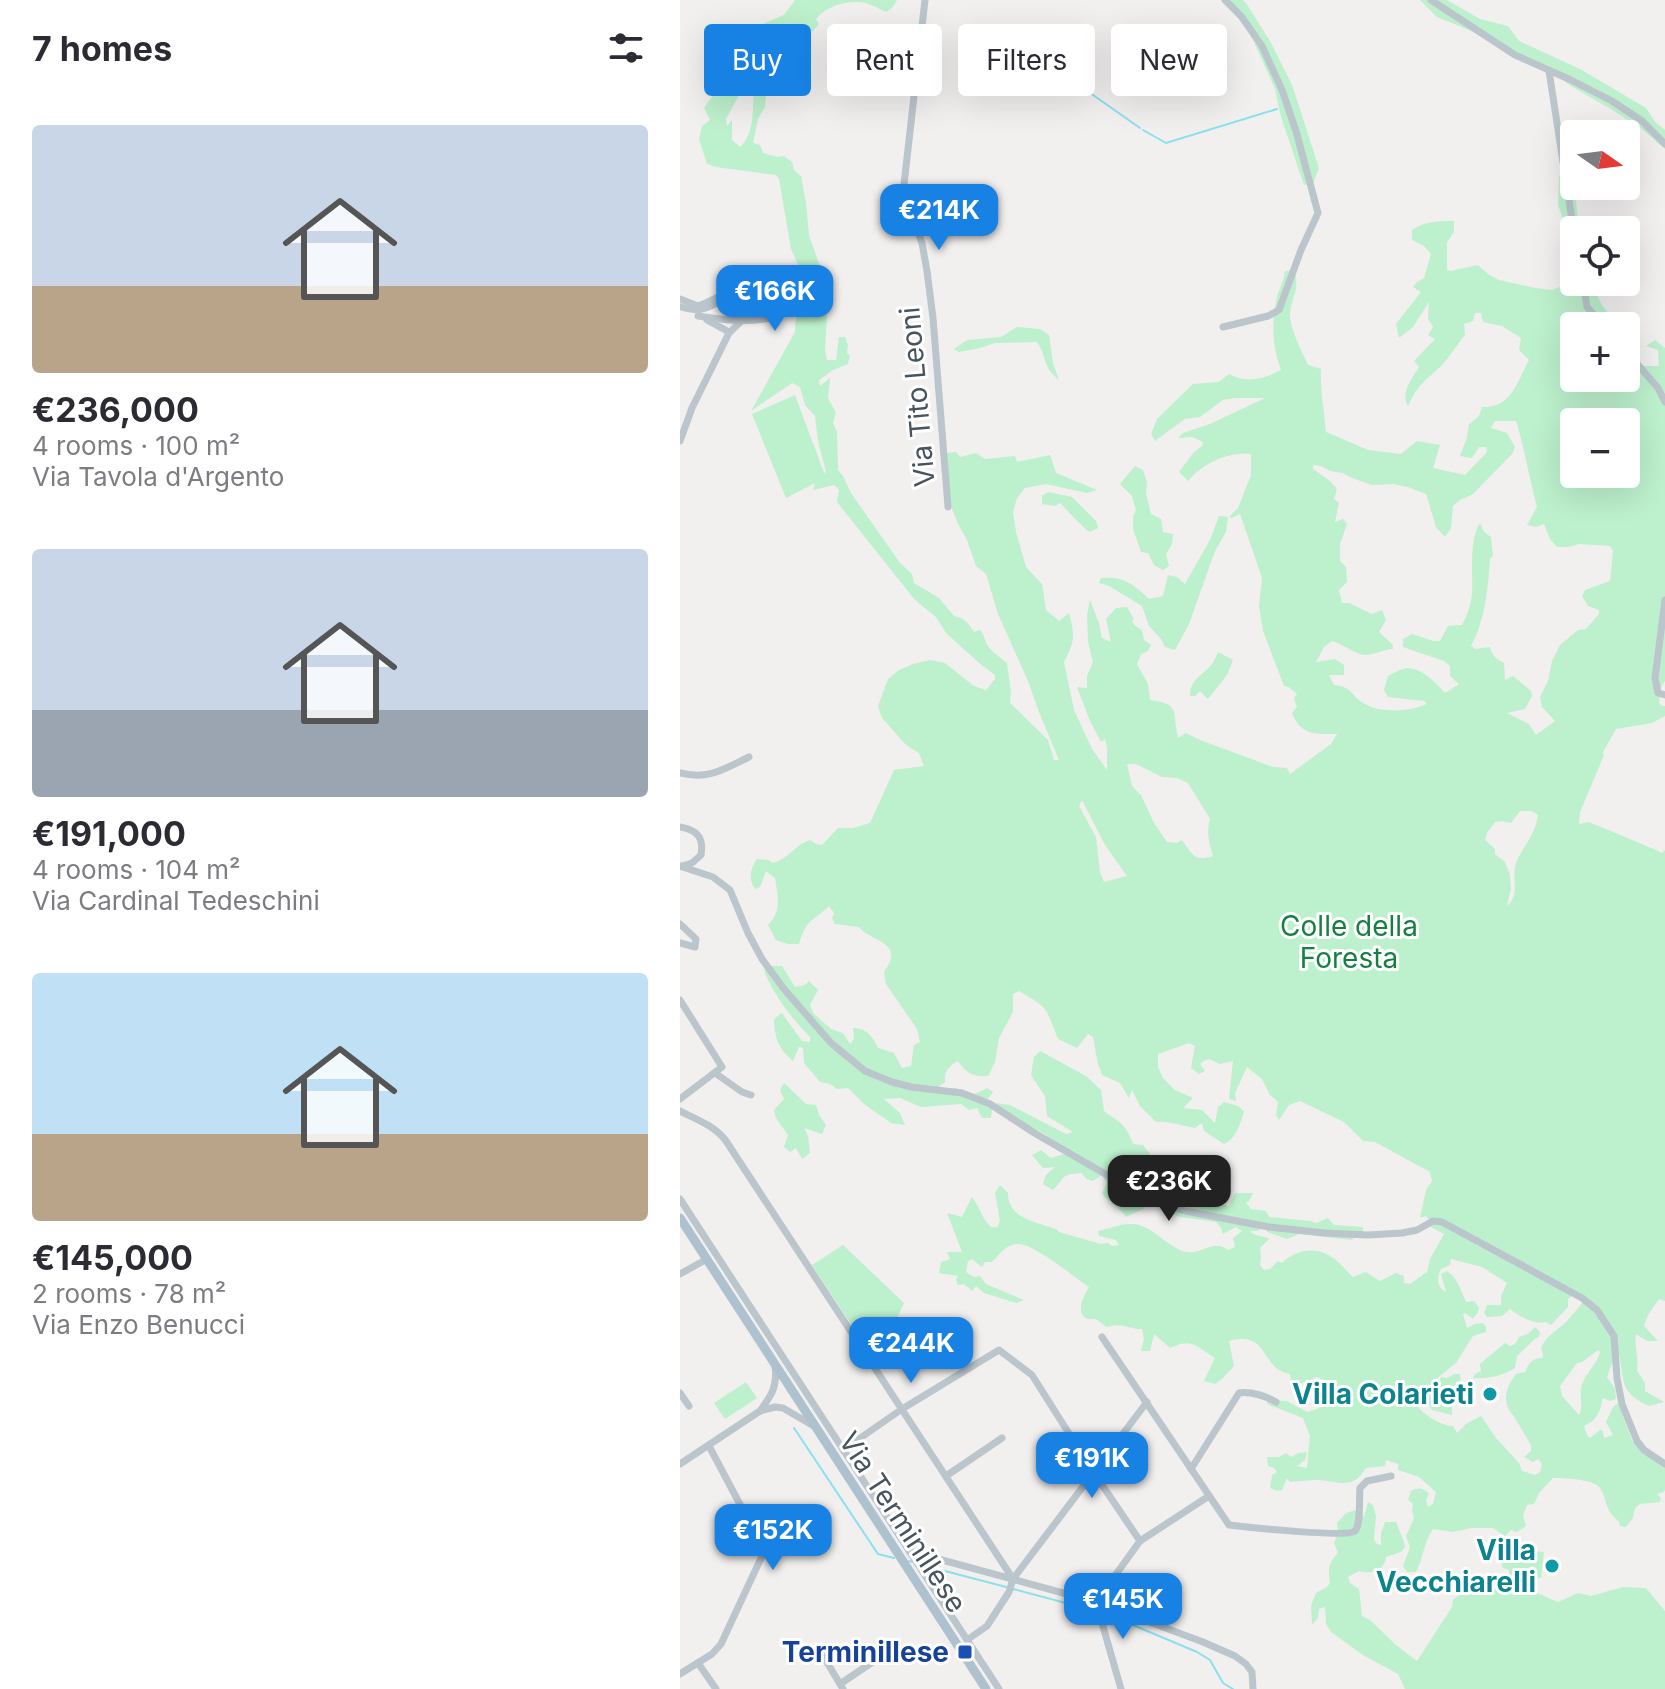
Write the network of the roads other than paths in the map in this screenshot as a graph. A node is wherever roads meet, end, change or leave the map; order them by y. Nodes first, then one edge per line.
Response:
1 (925, 0) edge
2 (1225, 0) edge
3 (1431, 0) edge
4 (1549, 71) junction
5 (1665, 144) edge
6 (1571, 216) edge
7 (765, 293) junction
8 (680, 304) edge
9 (758, 305) junction
10 (698, 316) junction
11 (743, 320) junction
12 (1223, 327) dead end
13 (729, 332) junction
14 (1640, 367) edge
15 (1665, 402) edge
16 (680, 441) edge
17 (948, 507) dead end
18 (1665, 600) edge
19 (1665, 695) edge
20 (749, 757) dead end
21 (680, 773) edge
22 (680, 827) edge
23 (681, 866) edge
24 (680, 924) edge
25 (680, 943) edge
26 (680, 1000) edge
27 (715, 1073) junction
28 (751, 1095) dead end
29 (680, 1099) edge
30 (680, 1111) edge
31 (680, 1199) edge
32 (680, 1218) edge
33 (707, 1259) junction
34 (680, 1274) edge
35 (1102, 1337) dead end
36 (775, 1363) junction
37 (792, 1391) junction
38 (680, 1393) edge
39 (769, 1398) junction
40 (1147, 1402) junction
41 (1276, 1402) dead end
42 (689, 1406) dead end
43 (779, 1408) junction
44 (902, 1409) junction
45 (760, 1411) junction
46 (814, 1426) junction
47 (1002, 1438) dead end
48 (709, 1446) junction
49 (843, 1450) junction
50 (680, 1464) edge
51 (1665, 1464) edge
52 (1191, 1469) junction
53 (1094, 1473) junction
54 (946, 1476) junction
55 (1391, 1476) dead end
56 (1209, 1496) junction
57 (1140, 1541) junction
58 (909, 1551) junction
59 (1013, 1579) junction
60 (1096, 1602) junction
61 (967, 1640) junction
62 (886, 1648) dead end
63 (822, 1654) dead end
64 (698, 1663) junction
65 (680, 1674) edge
66 (842, 1686) edge
67 (716, 1689) edge
68 (986, 1689) edge
69 (999, 1689) edge
70 (1121, 1689) edge
71 (1253, 1689) edge

1 - 17 street, Via Tito Leoni
2 - 12 street
3 - 4 street
4 - 5 street
4 - 6 street
7 - 8 street
7 - 9 street
7 - 11 street
8 - 9 street
8 - 10 street
9 - 11 street
10 - 11 street
10 - 13 street
11 - 13 street
13 - 16 street
14 - 15 street
18 - 19 street
20 - 21 street
22 - 23 street
23 - 51 street
24 - 25 street
26 - 27 street
27 - 28 street
27 - 29 street
30 - 44 street
31 - 49 street
32 - 33 main road, Via Terminillese
33 - 34 street
33 - 36 main road, Via Terminillese
35 - 40 street
36 - 37 main road, Via Terminillese
36 - 39 street
37 - 39 street
37 - 43 street
37 - 46 main road, Via Terminillese
38 - 42 street
39 - 45 street
40 - 52 street
40 - 53 street
41 - 52 street
43 - 45 street
43 - 46 street
44 - 49 street
44 - 53 street
44 - 54 street
45 - 48 street
46 - 68 main road, Via Terminillese
47 - 54 street
48 - 50 street
48 - 64 street
49 - 58 street
52 - 56 street
53 - 57 street
53 - 59 street
54 - 59 street
55 - 56 street
56 - 57 street
57 - 60 street
58 - 59 street
58 - 61 street
59 - 60 street
59 - 61 street
60 - 70 street
60 - 71 street
61 - 69 street
62 - 66 street
63 - 66 street
64 - 65 street
64 - 67 street

